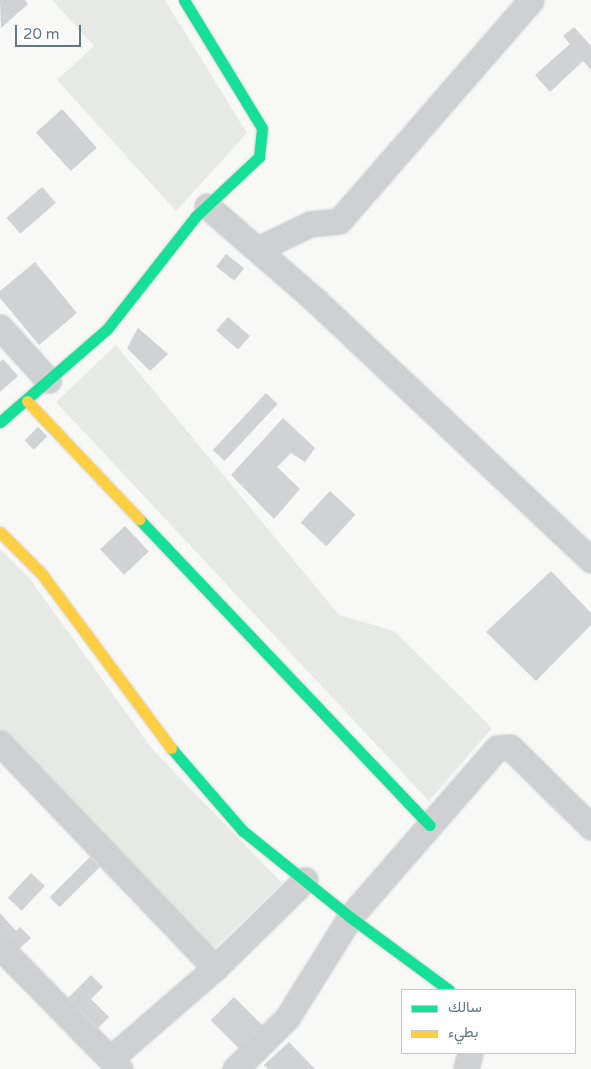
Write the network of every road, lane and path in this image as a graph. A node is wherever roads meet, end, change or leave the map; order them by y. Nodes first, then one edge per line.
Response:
1 (184, 0) edge
2 (532, 0) edge
3 (207, 206) junction
4 (258, 249) junction
5 (0, 327) edge
6 (48, 380) junction
7 (27, 401) junction
8 (0, 422) edge
9 (0, 532) edge
10 (591, 560) edge
11 (0, 743) edge
12 (429, 825) junction
13 (591, 827) edge
14 (305, 880) junction
15 (350, 917) junction
16 (0, 947) edge
17 (215, 968) junction
18 (448, 989) edge
19 (470, 1054) edge
20 (115, 1064) edge
21 (235, 1069) edge
22 (466, 1069) edge

1 - 3 street
2 - 4 street
3 - 4 street
3 - 6 street
4 - 10 street
5 - 6 street
6 - 7 street
7 - 8 street
7 - 12 street
9 - 14 street
11 - 17 street
12 - 13 street
12 - 15 street
14 - 15 street
14 - 17 street
15 - 18 street
15 - 21 street
16 - 20 street
17 - 20 street
19 - 22 street

